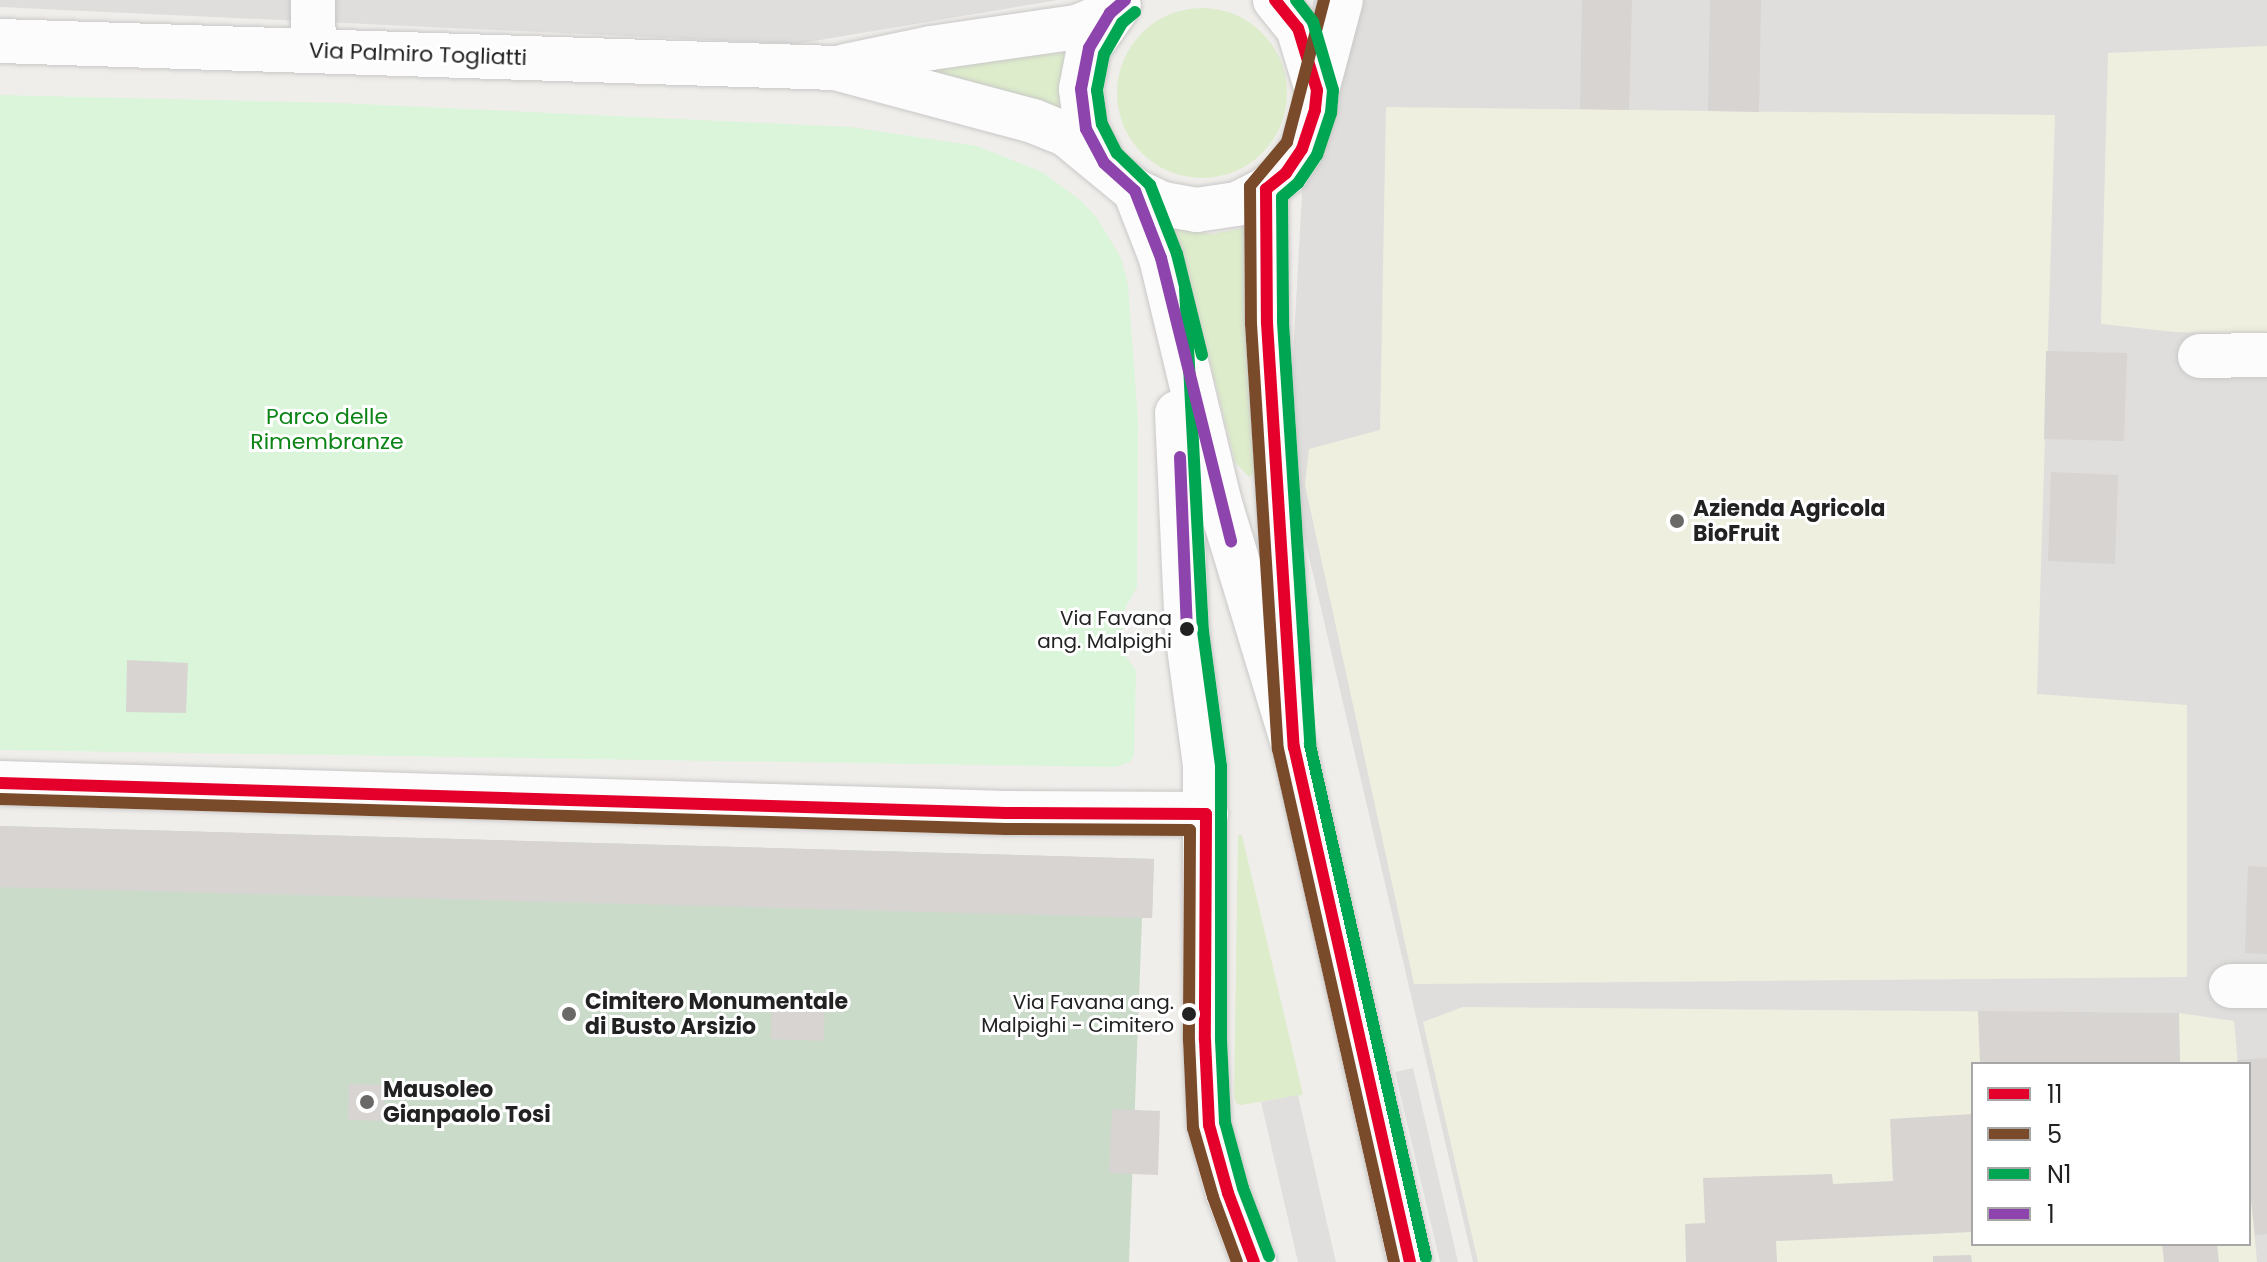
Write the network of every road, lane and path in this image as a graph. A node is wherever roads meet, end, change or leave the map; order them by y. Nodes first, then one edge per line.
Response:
1 (313, 0) edge
2 (1275, 0) edge
3 (1341, 0) edge
4 (1118, 6) edge
5 (0, 41) edge
6 (314, 51) junction
7 (835, 68) junction
8 (1317, 90) junction
9 (1119, 177) junction
10 (1266, 189) junction
11 (1169, 290) junction
12 (2267, 355) edge
13 (2200, 356) dead end
14 (1294, 747) junction
15 (0, 783) edge
16 (1206, 814) junction
17 (1254, 1262) edge
18 (1410, 1262) edge

1 - 6 street
2 - 8 street
3 - 8 street
4 - 7 street
4 - 9 street
5 - 6 street, Via Palmiro Togliatti
6 - 7 street, Via Palmiro Togliatti
7 - 9 street
8 - 10 street
9 - 10 street
9 - 11 street
10 - 14 street
11 - 14 street
11 - 16 street
12 - 13 street
14 - 18 street
15 - 16 street
16 - 17 street

